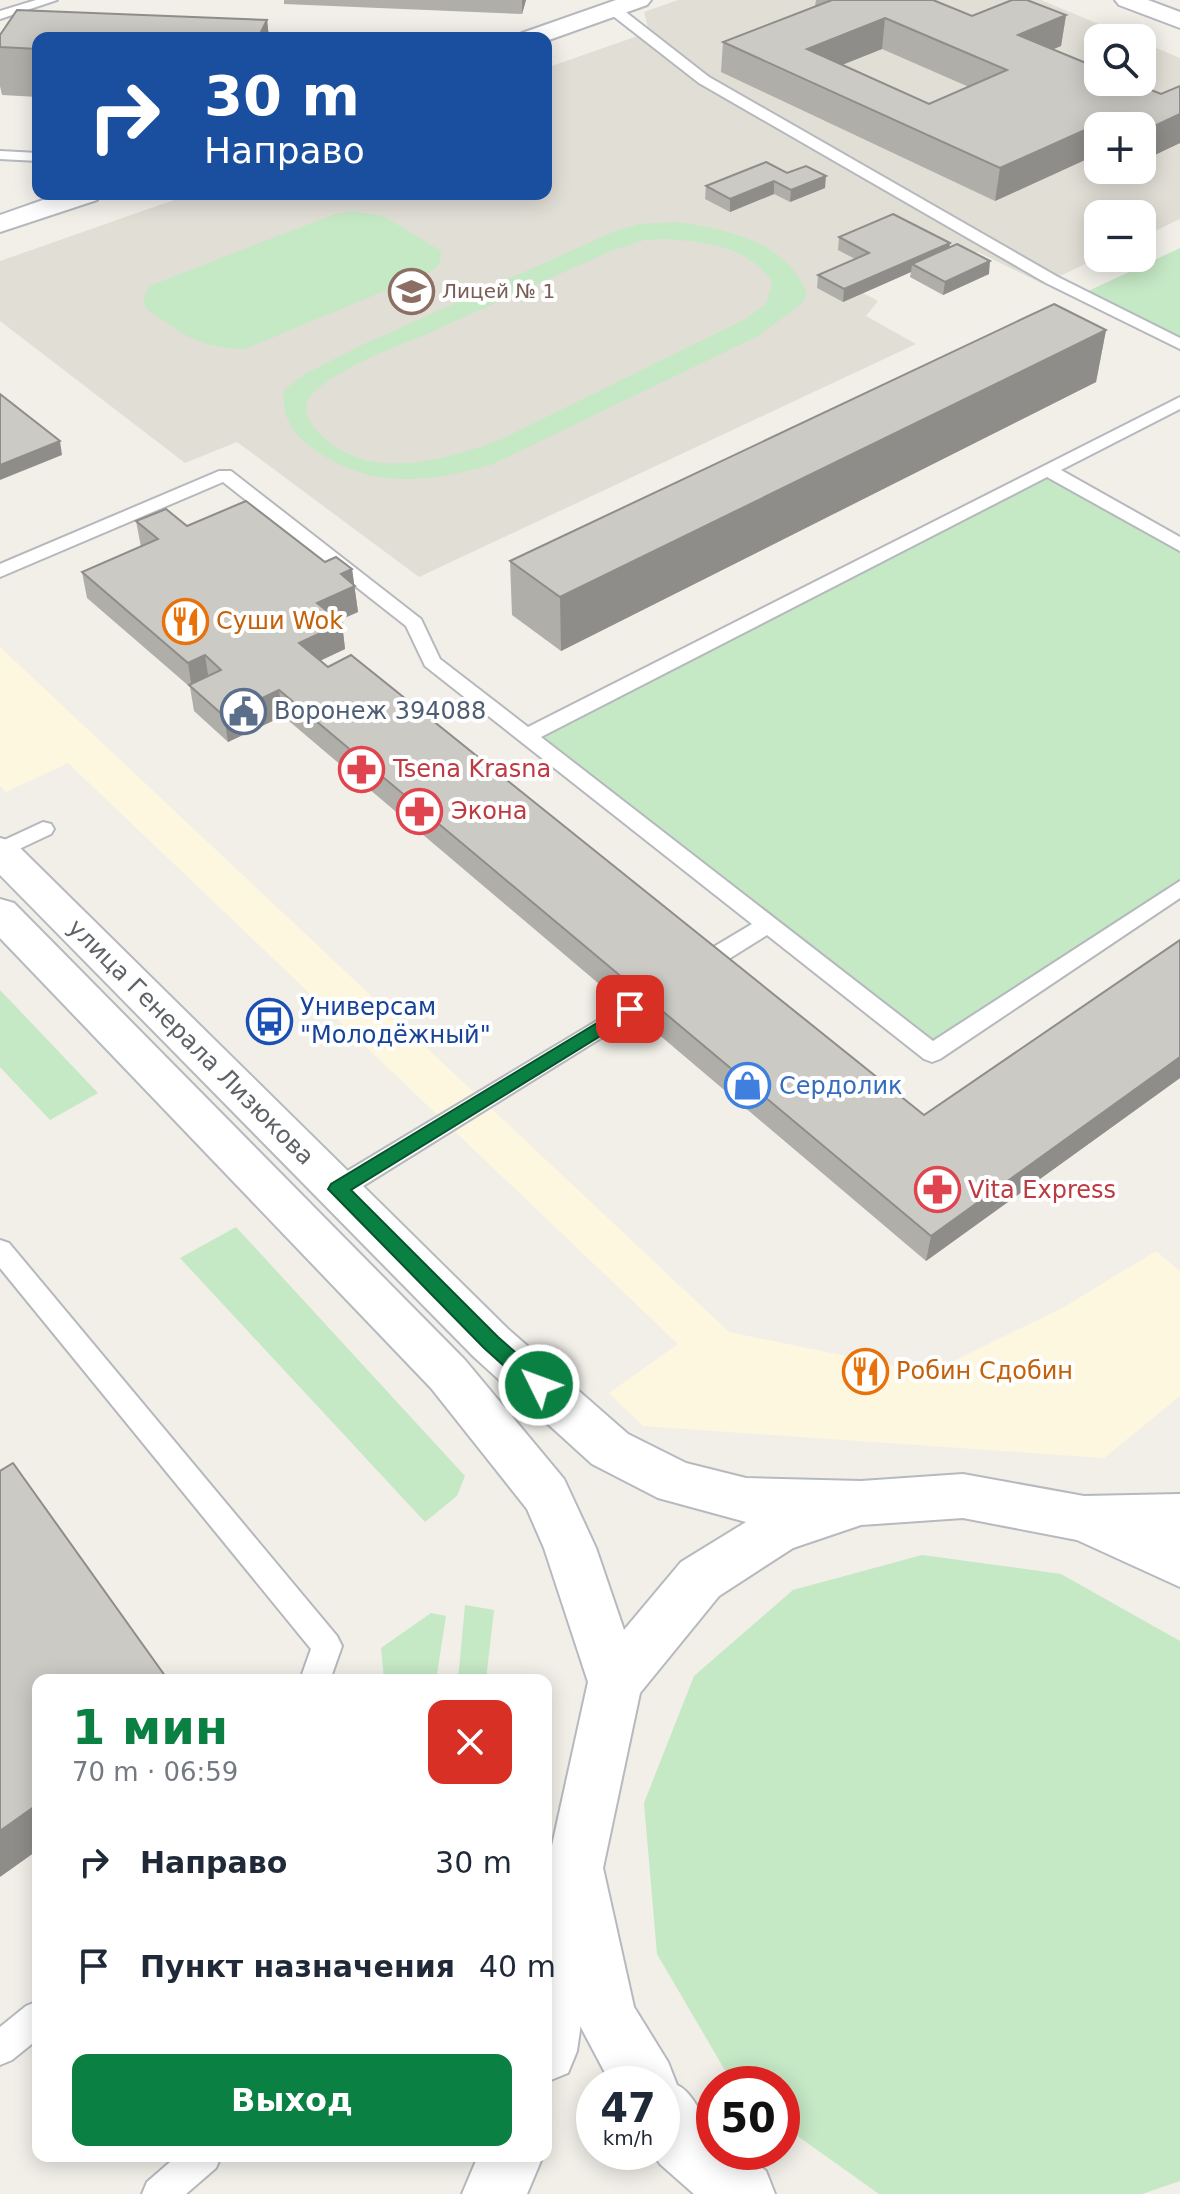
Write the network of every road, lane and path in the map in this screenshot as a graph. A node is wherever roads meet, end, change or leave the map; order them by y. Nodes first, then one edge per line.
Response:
1 (50, 0) edge
2 (639, 0) edge
3 (1127, 0) edge
4 (613, 9) junction
5 (0, 15) edge
6 (1180, 21) edge
7 (548, 32) edge
8 (0, 155) edge
9 (32, 157) edge
10 (70, 200) edge
11 (0, 224) edge
12 (1180, 344) edge
13 (1180, 402) edge
14 (1048, 470) junction
15 (1180, 545) edge
16 (0, 571) edge
17 (527, 736) junction
18 (43, 829) dead end
19 (0, 851) edge
20 (1180, 888) edge
21 (0, 913) edge
22 (767, 925) junction
23 (703, 964) edge
24 (630, 1009) edge
25 (338, 1189) junction
26 (0, 1250) edge
27 (861, 1503) junction
28 (1180, 1517) edge
29 (1084, 1519) junction
30 (1180, 1564) edge
31 (317, 1674) edge
32 (615, 1682) junction
33 (574, 1868) junction
34 (552, 2012) edge
35 (32, 2023) edge
36 (0, 2048) edge
37 (635, 2066) edge
38 (680, 2139) edge
39 (197, 2162) edge
40 (508, 2162) edge
41 (159, 2194) edge
42 (494, 2194) edge
43 (743, 2194) edge

1 - 5 lane
2 - 4 main road
3 - 6 main road
4 - 7 main road
4 - 12 lane
8 - 9 lane
10 - 11 main road
13 - 14 lane
14 - 15 lane
14 - 17 lane
16 - 17 lane
17 - 22 lane
18 - 19 lane
19 - 25 main road, улица Генерала Лизюкова
20 - 22 lane
21 - 32 main road, улица Генерала Лизюкова
22 - 23 lane
24 - 25 lane
25 - 27 main road, улица Генерала Лизюкова
26 - 31 lane
27 - 29 main road
27 - 32 main road
28 - 29 main road
29 - 30 main road
32 - 33 main road
33 - 34 main road
33 - 37 main road
35 - 36 lane
38 - 43 main road
39 - 41 lane
40 - 42 main road

